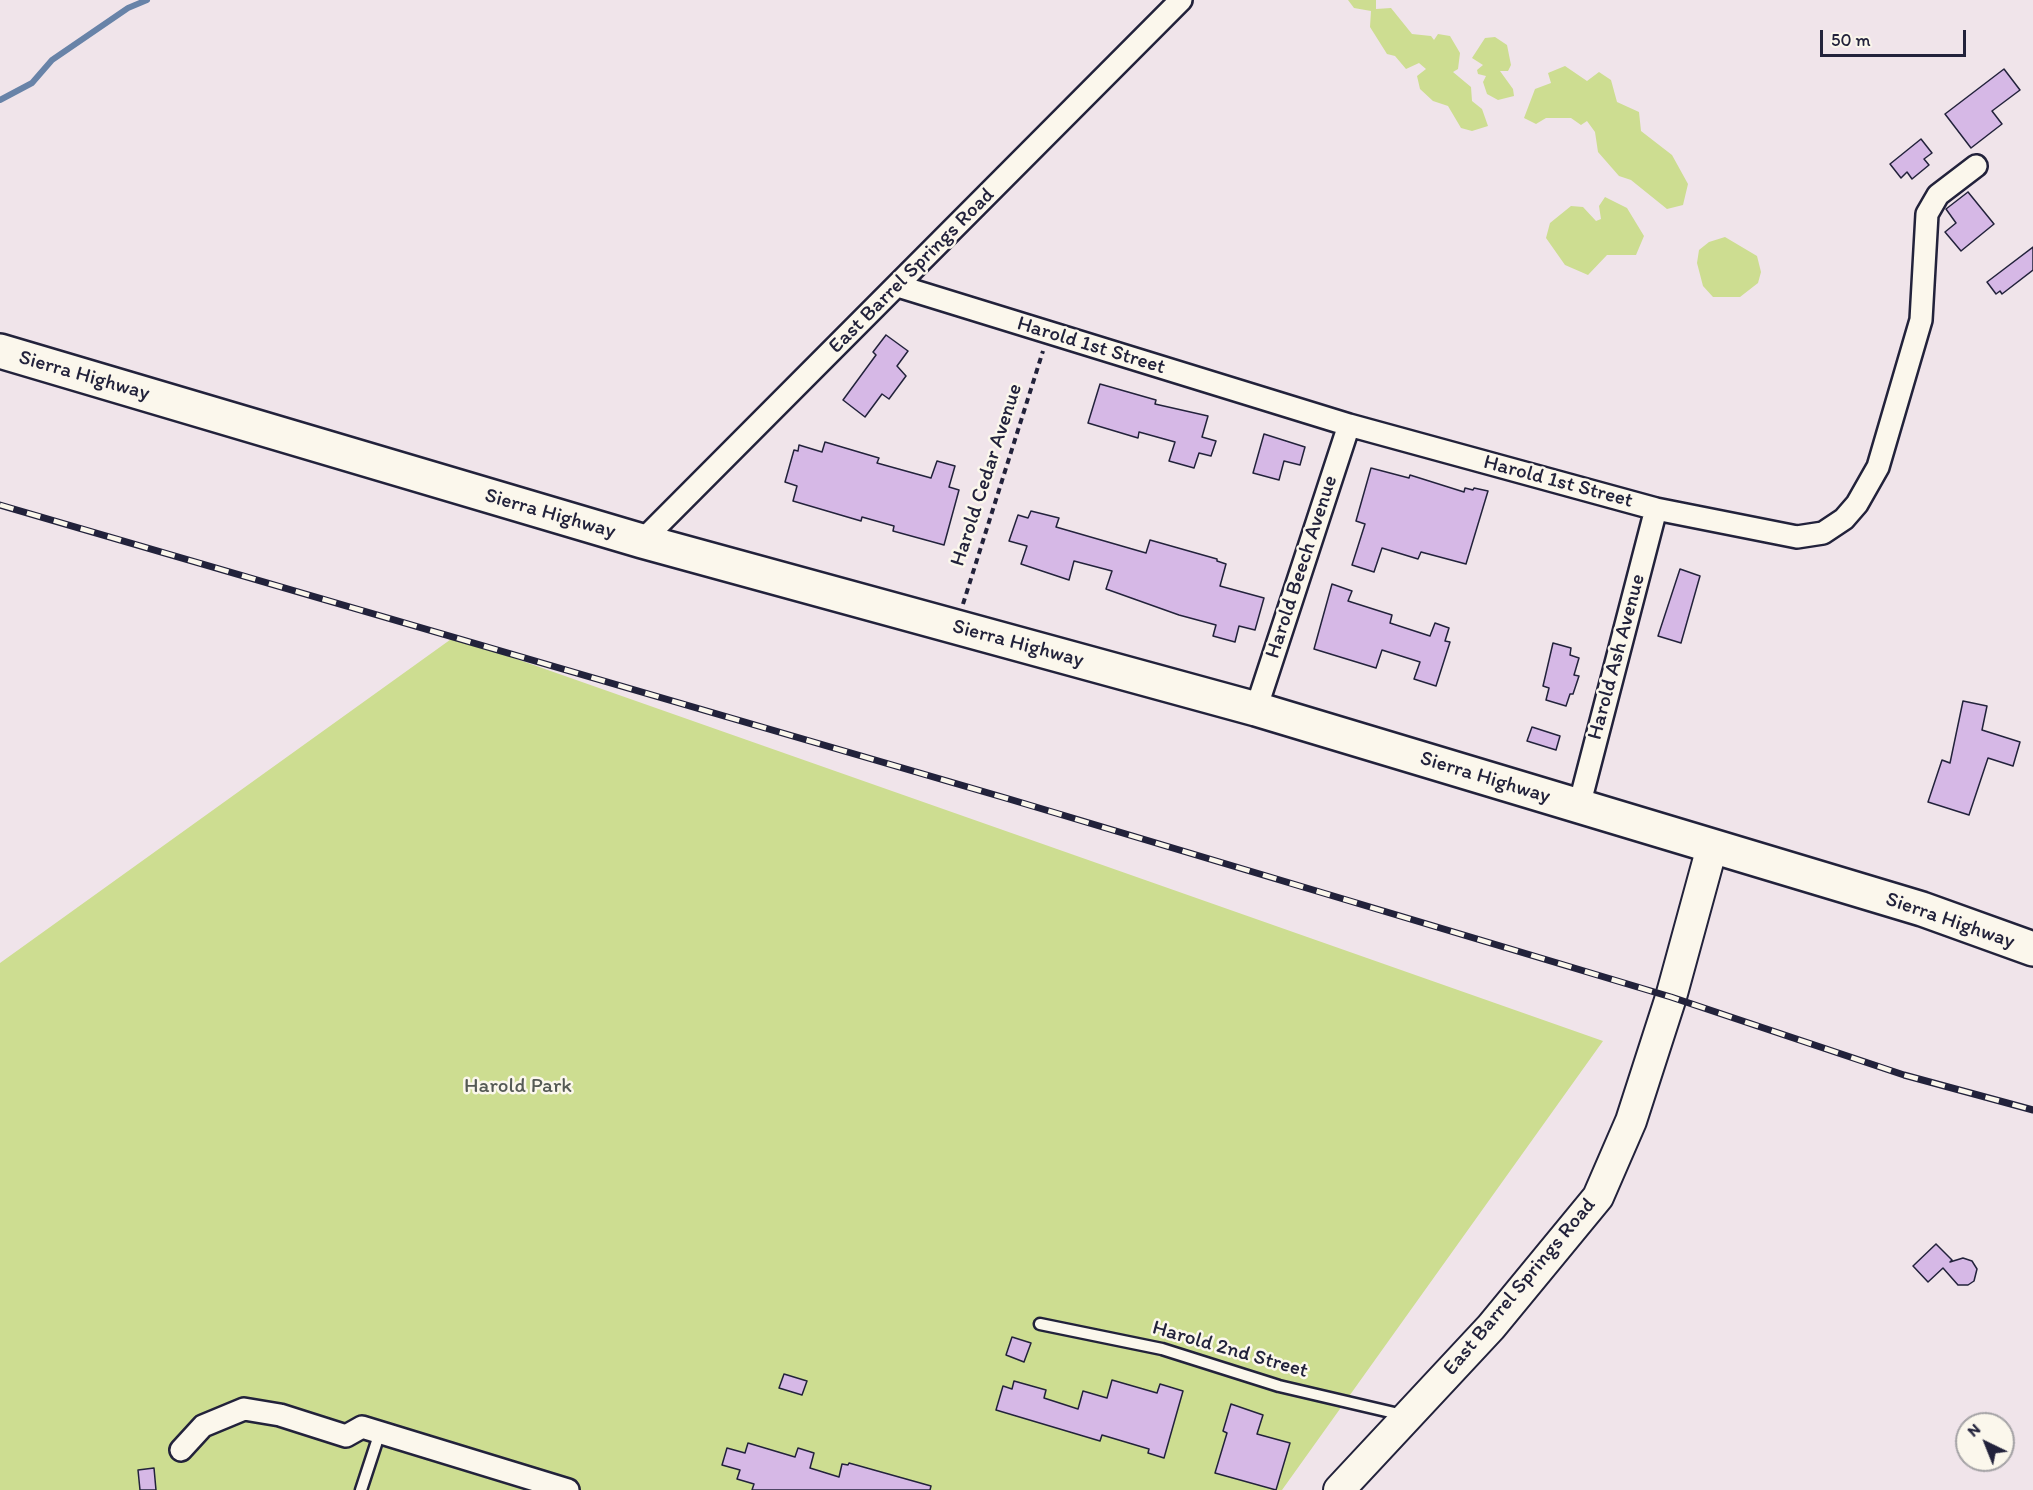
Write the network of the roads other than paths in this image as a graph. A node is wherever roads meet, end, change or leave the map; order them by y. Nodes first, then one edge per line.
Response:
1 (1181, 0) edge
2 (1976, 166) dead end
3 (898, 286) junction
4 (0, 351) edge
5 (1348, 425) junction
6 (1656, 509) junction
7 (642, 541) junction
8 (1256, 709) junction
9 (1579, 806) junction
10 (1712, 847) junction
11 (2033, 949) edge
12 (1040, 1324) dead end
13 (1409, 1416) junction
14 (380, 1432) junction
15 (181, 1450) dead end
16 (361, 1490) edge
17 (568, 1490) edge
18 (1339, 1490) edge

1 - 3 street, East Barrel Springs Road
2 - 6 street, Harold 1st Street
3 - 5 street, Harold 1st Street
3 - 7 street, East Barrel Springs Road
4 - 7 highway, Sierra Highway
5 - 6 street, Harold 1st Street
5 - 8 street, Harold Beech Avenue
6 - 9 street, Harold Ash Avenue
7 - 8 highway, Sierra Highway
8 - 9 highway, Sierra Highway
9 - 10 highway, Sierra Highway
10 - 11 highway, Sierra Highway
10 - 13 street, East Barrel Springs Road
12 - 13 lane, Harold 2nd Street
13 - 18 street, East Barrel Springs Road
14 - 15 street
14 - 16 lane
14 - 17 street

